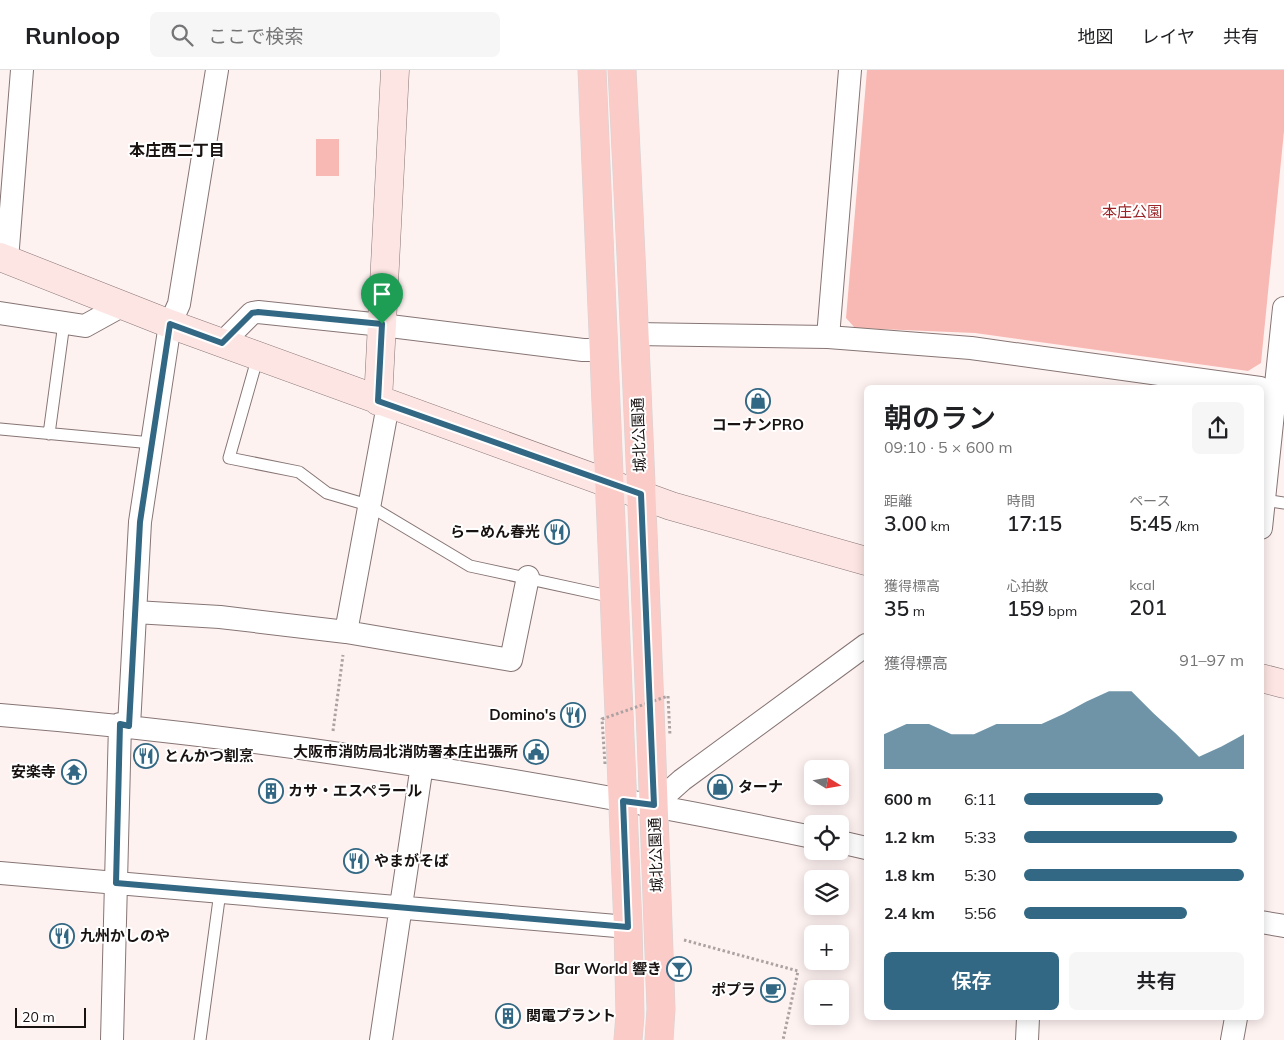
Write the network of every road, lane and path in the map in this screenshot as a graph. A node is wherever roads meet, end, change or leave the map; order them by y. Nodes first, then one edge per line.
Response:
1 (22, 70) edge
2 (216, 70) edge
3 (394, 70) edge
4 (592, 70) edge
5 (622, 70) edge
6 (850, 70) edge
7 (4, 258) edge
8 (122, 305) junction
9 (1284, 308) edge
10 (0, 313) edge
11 (64, 323) junction
12 (170, 324) junction
13 (382, 324) junction
14 (635, 334) junction
15 (828, 337) junction
16 (222, 343) junction
17 (604, 350) junction
18 (258, 356) junction
19 (1130, 378) edge
20 (1219, 385) edge
21 (1270, 389) edge
22 (383, 403) junction
23 (0, 429) edge
24 (49, 434) junction
25 (152, 443) junction
26 (609, 483) junction
27 (641, 494) junction
28 (1274, 502) edge
29 (368, 505) junction
30 (1264, 522) edge
31 (864, 560) edge
32 (528, 577) junction
33 (613, 597) junction
34 (135, 612) junction
35 (346, 632) junction
36 (864, 646) edge
37 (1264, 679) edge
38 (1284, 684) edge
39 (0, 715) edge
40 (125, 725) junction
41 (670, 736) dead end
42 (330, 753) junction
43 (605, 764) dead end
44 (422, 765) junction
45 (623, 801) junction
46 (654, 805) junction
47 (804, 835) edge
48 (849, 844) edge
49 (864, 848) edge
50 (0, 873) edge
51 (116, 883) junction
52 (220, 892) junction
53 (402, 907) junction
54 (1264, 923) edge
55 (1284, 926) edge
56 (628, 927) junction
57 (682, 940) dead end
58 (1028, 1020) edge
59 (1236, 1020) edge
60 (112, 1040) edge
61 (200, 1040) edge
62 (382, 1040) edge
63 (628, 1040) edge
64 (658, 1040) edge
65 (782, 1040) edge
66 (1027, 1040) edge
67 (1232, 1040) edge

1 - 7 street
2 - 12 street
3 - 13 street
4 - 17 main road, 城北公園通
5 - 14 main road, 城北公園通
6 - 15 street
7 - 8 street
8 - 11 street
8 - 12 street
9 - 21 street
10 - 11 street
11 - 24 lane
12 - 16 street
12 - 25 street
13 - 16 street
13 - 17 street
13 - 22 street
14 - 15 street
14 - 27 main road, 城北公園通
15 - 19 street
16 - 18 street
17 - 26 main road, 城北公園通
18 - 22 street
18 - 29 lane
19 - 20 street
21 - 28 street
22 - 26 street
22 - 29 street
23 - 24 lane
24 - 25 lane
25 - 34 street
26 - 27 street
26 - 33 main road, 城北公園通
27 - 31 street
27 - 46 main road, 城北公園通
28 - 30 street
29 - 32 lane
29 - 35 street
32 - 33 lane
32 - 35 street
33 - 45 main road, 城北公園通
34 - 35 street
34 - 40 street
35 - 42 path
36 - 46 street
37 - 38 street
39 - 40 street
40 - 42 street
40 - 51 street
41 - 43 path, bridge
42 - 44 street
44 - 45 street
44 - 53 street
45 - 46 street
45 - 56 main road, 城北公園通
46 - 47 street
46 - 64 main road, 城北公園通
48 - 49 street
50 - 51 street
51 - 52 street
51 - 60 street
52 - 53 street
52 - 61 lane
53 - 56 street
53 - 62 street
54 - 55 street
56 - 63 main road, 城北公園通
57 - 65 path
58 - 66 street
59 - 67 street

